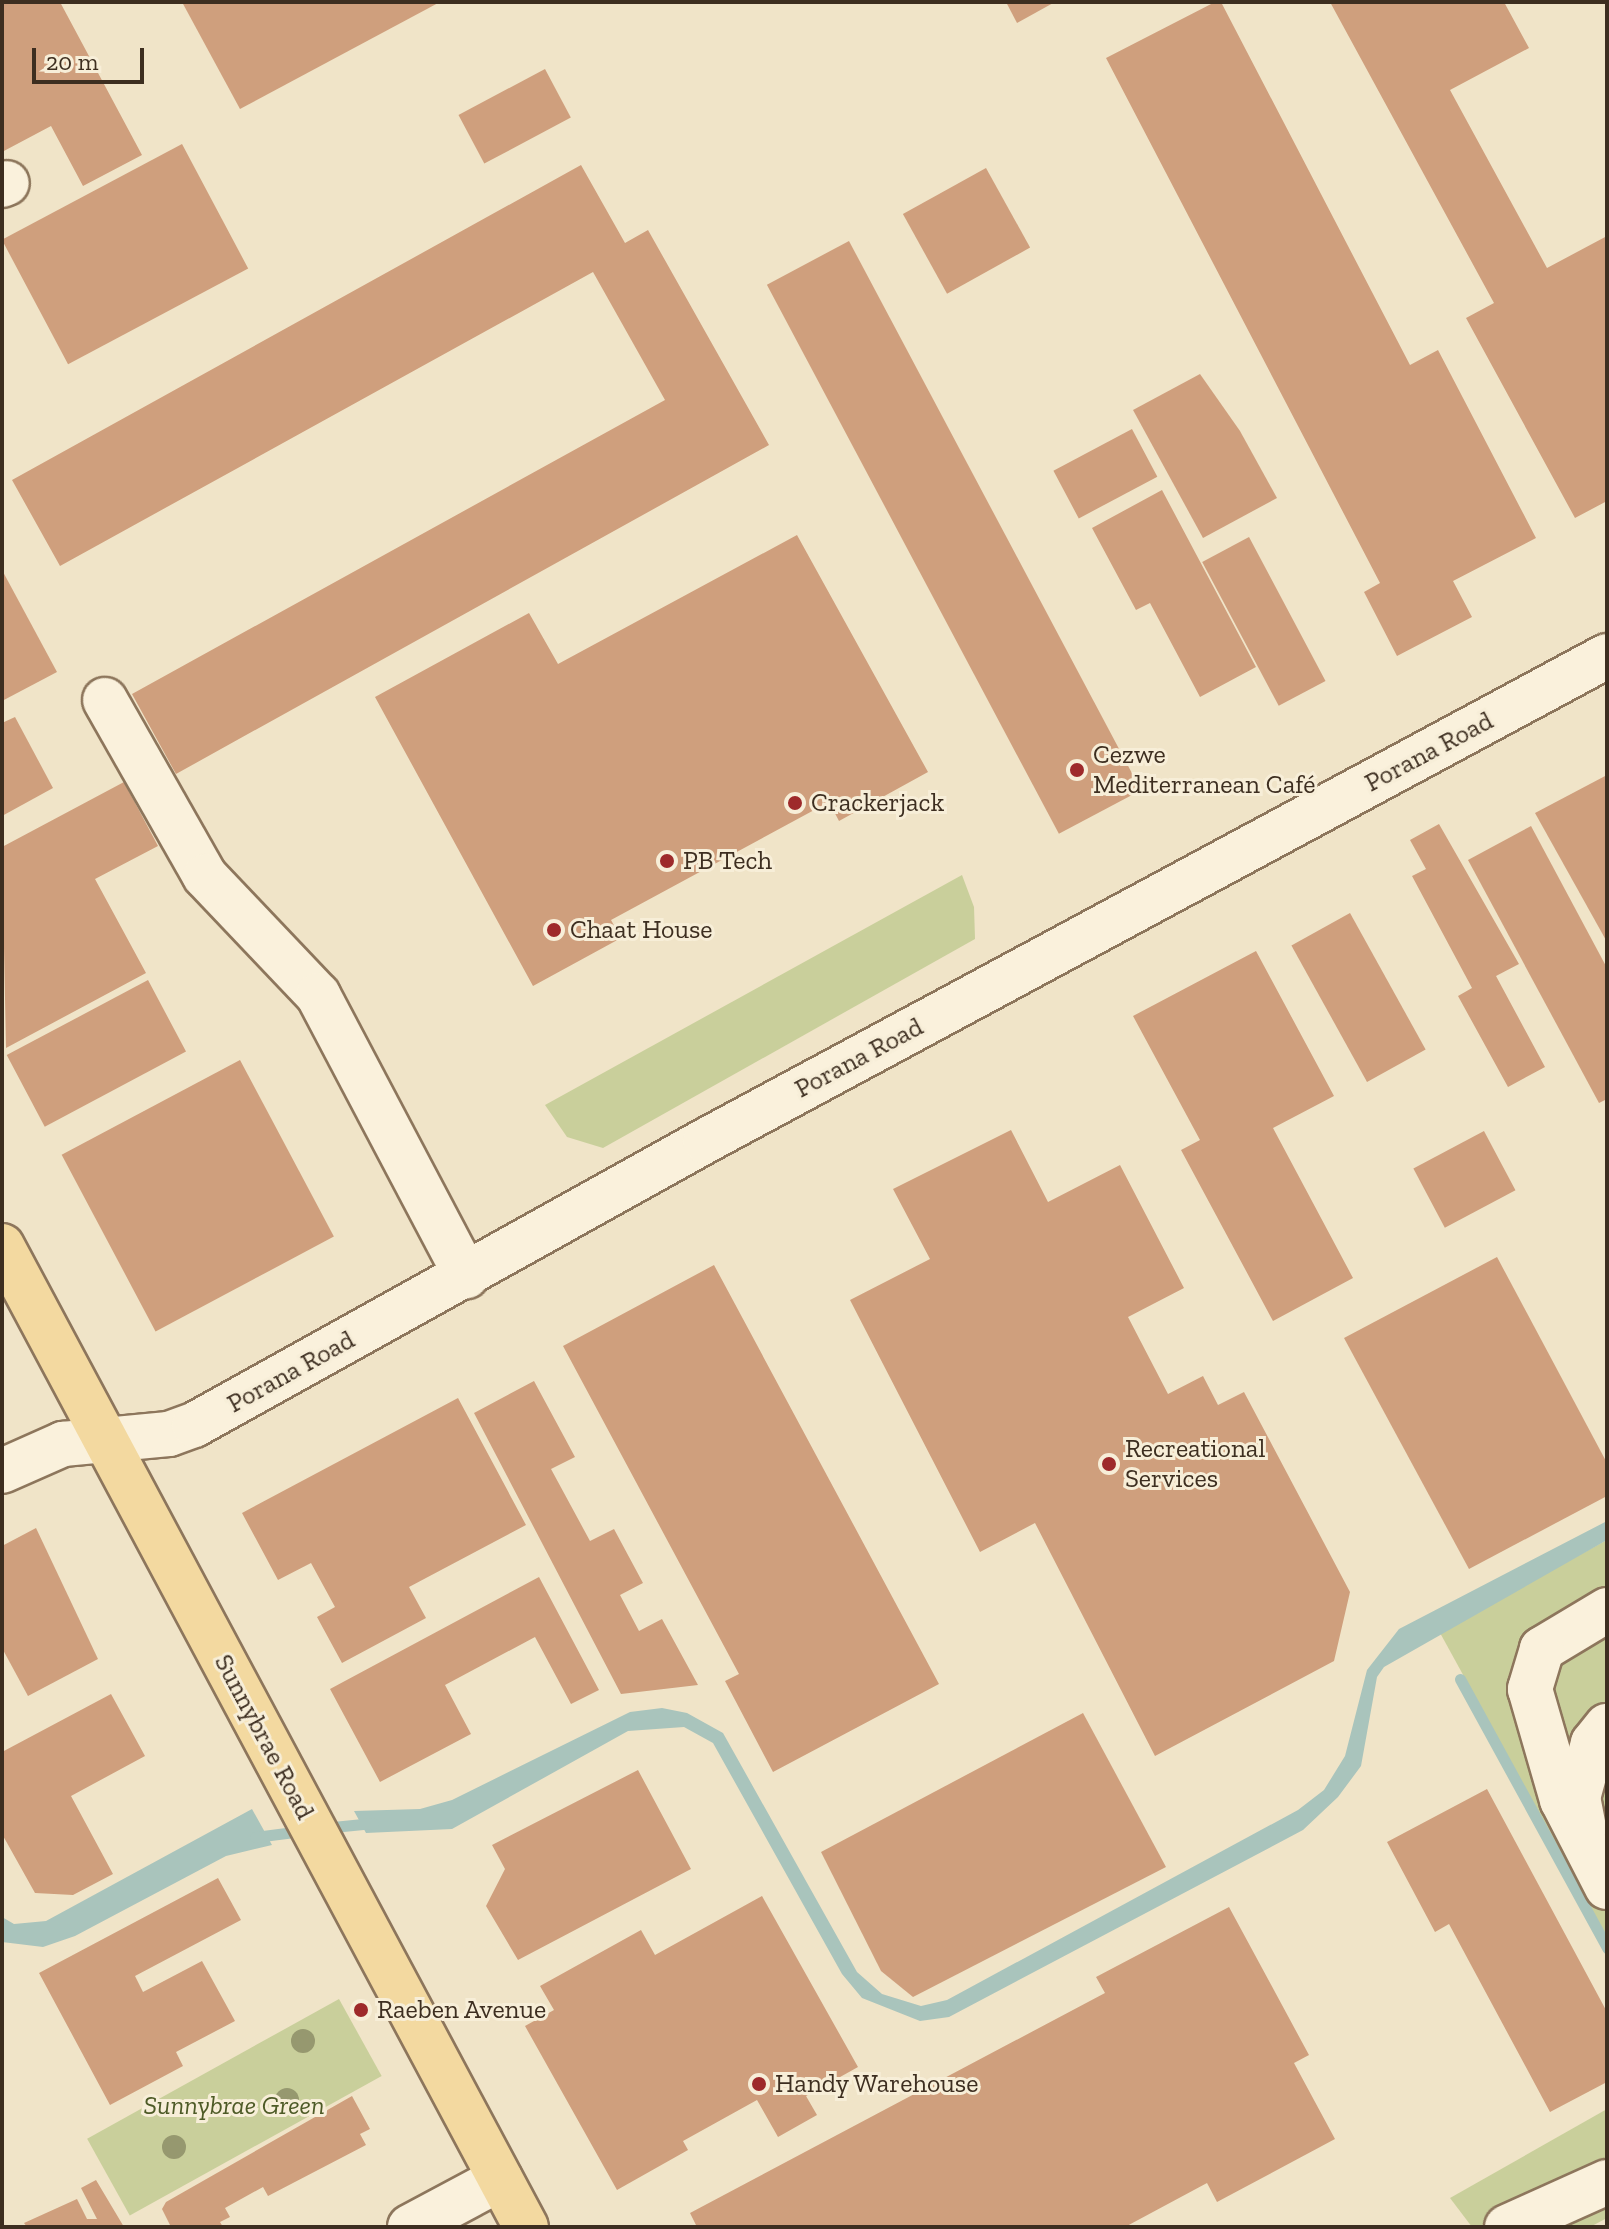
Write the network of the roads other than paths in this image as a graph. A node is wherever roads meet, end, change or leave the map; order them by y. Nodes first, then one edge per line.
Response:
1 (1607, 656) edge
2 (105, 700) dead end
3 (2, 1246) edge
4 (466, 1276) junction
5 (105, 1438) junction
6 (2, 1471) edge
7 (1607, 1610) edge
8 (1607, 1726) edge
9 (1598, 1871) edge
10 (500, 2179) junction
11 (1607, 2182) edge
12 (410, 2227) edge
13 (526, 2227) edge
14 (1507, 2227) edge

1 - 4 street, Porana Road
2 - 4 street
3 - 5 main road, Sunnybrae Road
4 - 5 street, Porana Road
5 - 6 street, Porana Road
5 - 10 main road, Sunnybrae Road
7 - 9 street
8 - 9 street
10 - 12 street
10 - 13 main road, Sunnybrae Road
11 - 14 street

